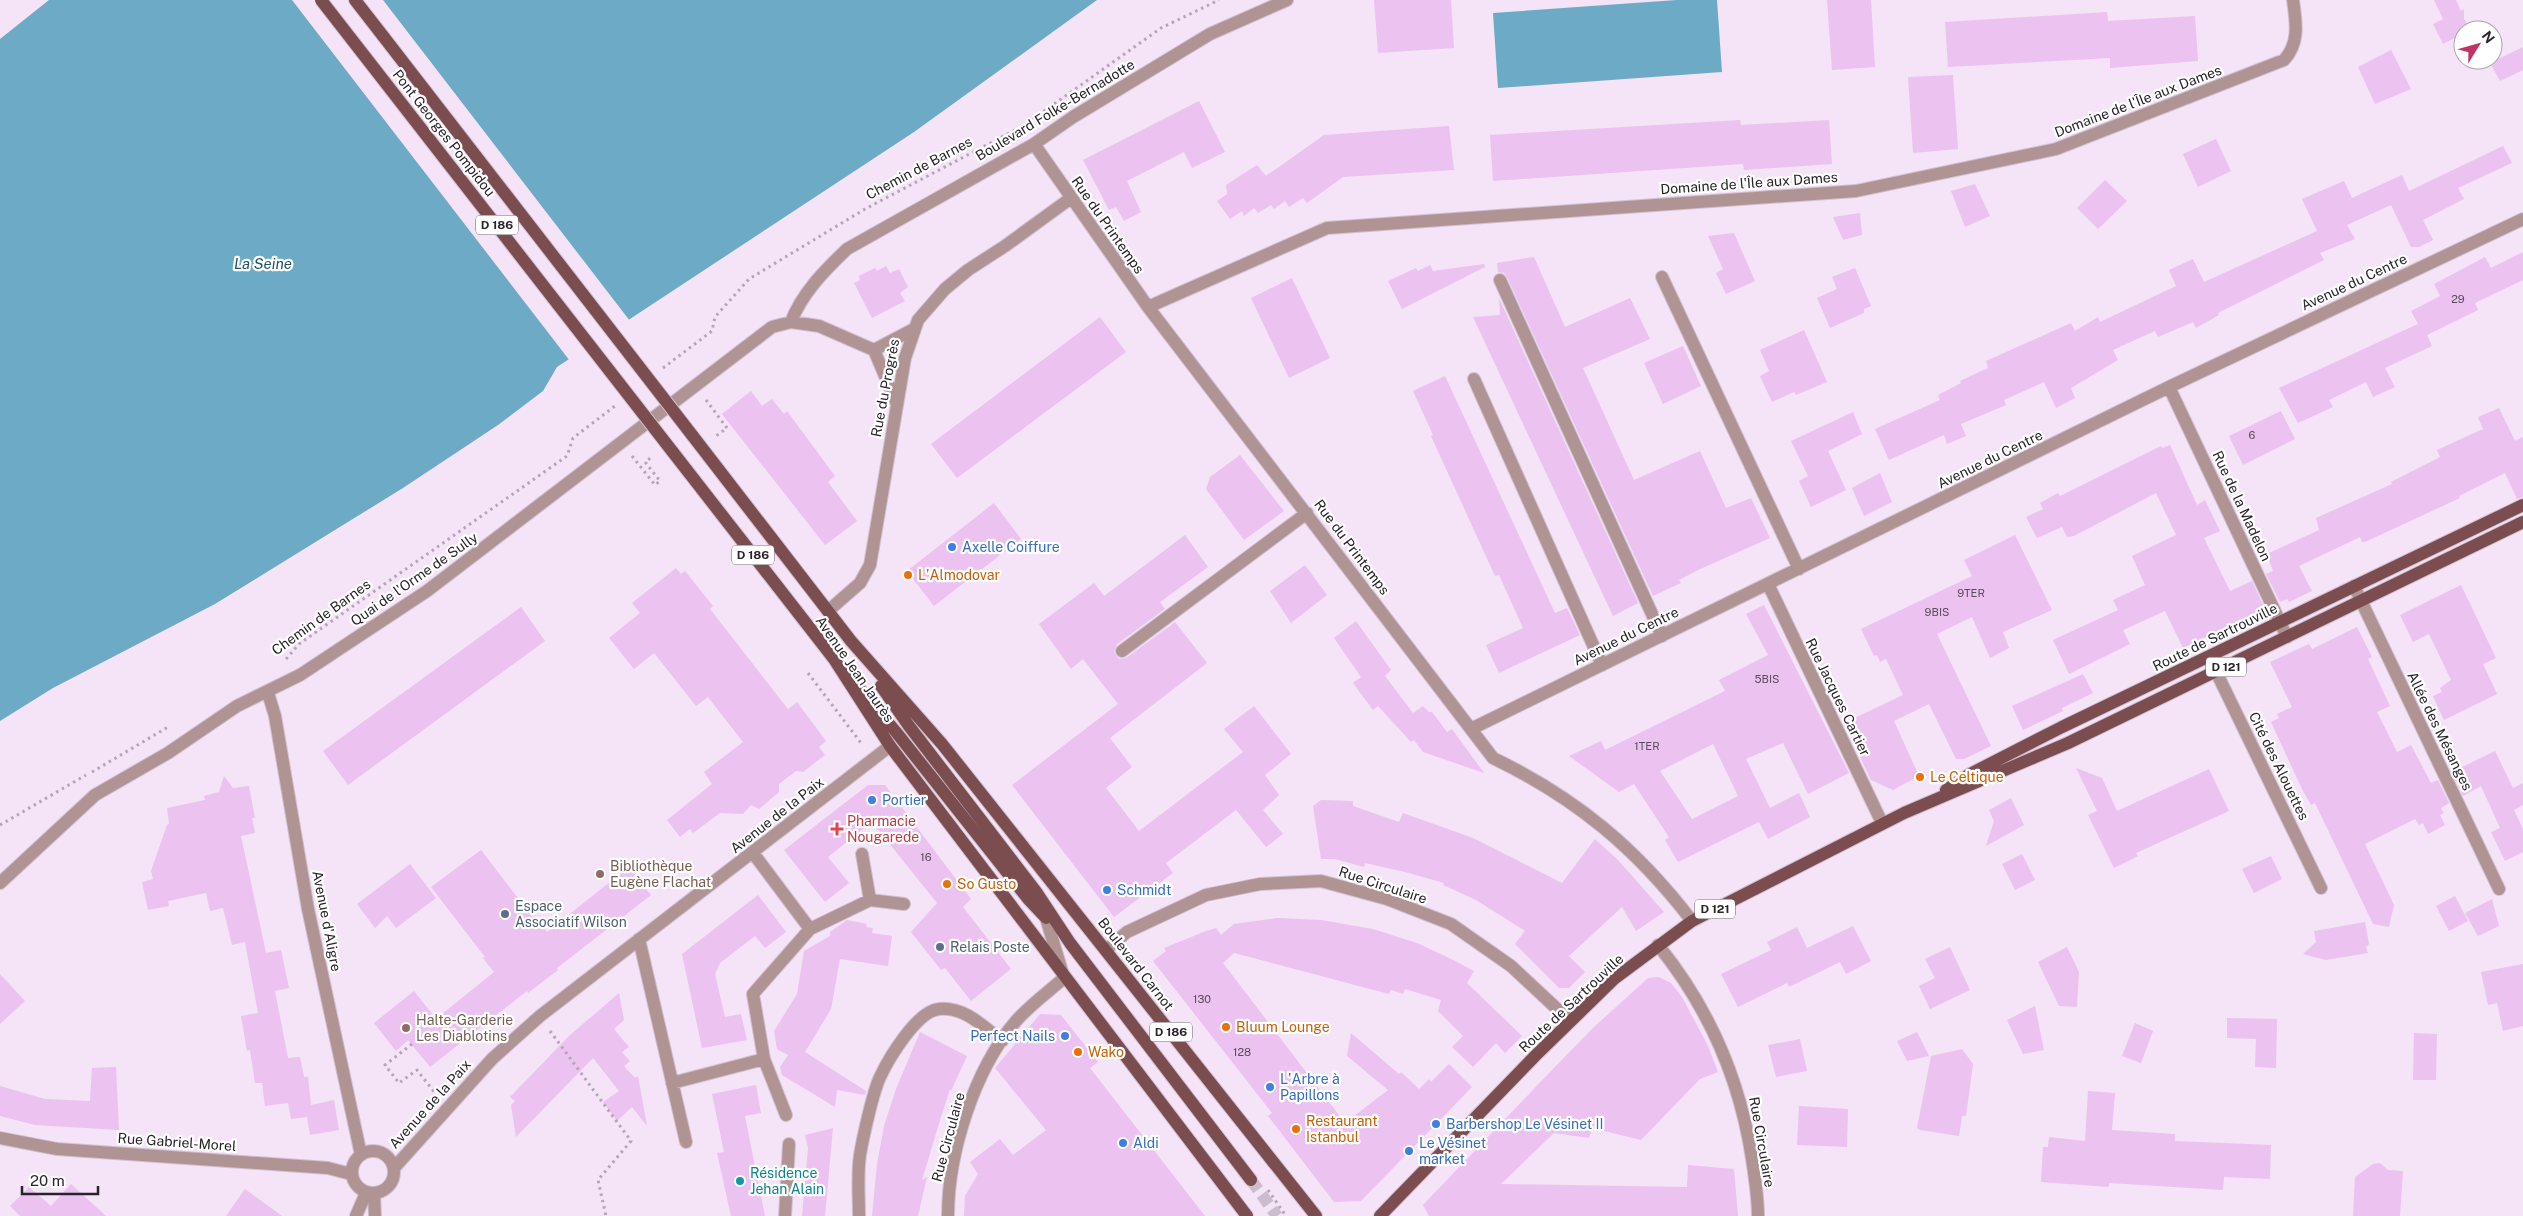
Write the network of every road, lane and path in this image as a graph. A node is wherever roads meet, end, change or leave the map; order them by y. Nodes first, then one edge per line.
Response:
1 (322, 0) edge
2 (355, 0) edge
3 (1218, 0) edge
4 (1287, 0) edge
5 (2292, 0) edge
6 (1029, 121) dead end
7 (1022, 127) dead end
8 (1034, 144) junction
9 (1071, 198) junction
10 (2523, 219) edge
11 (1662, 277) dead end
12 (1500, 280) dead end
13 (1148, 307) junction
14 (791, 322) junction
15 (912, 330) junction
16 (874, 350) junction
17 (675, 359) dead end
18 (1474, 379) dead end
19 (696, 386) junction
20 (2169, 387) junction
21 (896, 402) junction
22 (692, 435) joint
23 (714, 438) dead end
24 (622, 443) junction
25 (672, 451) joint
26 (654, 455) dead end
27 (567, 456) dead end
28 (2523, 504) edge
29 (1307, 513) junction
30 (2523, 522) edge
31 (1799, 569) junction
32 (1768, 584) junction
33 (2354, 586) junction
34 (2360, 600) junction
35 (828, 611) junction
36 (2280, 622) junction
37 (1662, 636) junction
38 (2287, 637) junction
39 (851, 641) junction
40 (1122, 651) dead end
41 (2209, 657) junction
42 (834, 659) junction
43 (285, 660) dead end
44 (1602, 665) junction
45 (2216, 672) junction
46 (808, 674) dead end
47 (268, 693) junction
48 (175, 723) dead end
49 (1471, 728) junction
50 (861, 743) dead end
51 (890, 746) junction
52 (1925, 803) junction
53 (1882, 824) junction
54 (0, 825) edge
55 (753, 852) junction
56 (1028, 853) joint
57 (862, 854) dead end
58 (0, 883) edge
59 (2322, 888) dead end
60 (2499, 888) dead end
61 (870, 900) junction
62 (904, 904) dead end
63 (1046, 918) junction
64 (1692, 921) junction
65 (810, 929) junction
66 (638, 939) junction
67 (1070, 943) junction
68 (1658, 945) junction
69 (1106, 950) junction
70 (1064, 978) junction
71 (540, 1016) junction
72 (1570, 1021) junction
73 (1002, 1041) junction
74 (412, 1044) dead end
75 (764, 1059) junction
76 (672, 1083) junction
77 (446, 1107) junction
78 (786, 1115) dead end
79 (0, 1138) edge
80 (686, 1142) dead end
81 (789, 1144) dead end
82 (361, 1155) junction
83 (394, 1168) junction
84 (352, 1174) junction
85 (1251, 1180) tunnel mouth
86 (370, 1193) junction
87 (1315, 1214) edge
88 (356, 1216) edge
89 (375, 1216) edge
90 (606, 1216) edge
91 (785, 1216) edge
92 (859, 1216) edge
93 (948, 1216) edge
94 (1247, 1216) edge
95 (1380, 1216) edge
96 (1758, 1216) edge

1 - 25 main road, Pont Georges Pompidou / D 186, bridge
2 - 22 main road, Pont Georges Pompidou / D 186, bridge
3 - 6 path
4 - 8 street, Boulevard Folke-Bernadotte
5 - 13 street, Domaine de l'Île aux Dames
7 - 17 path, Chemin de Barnes
8 - 9 street, Rue du Printemps
8 - 14 street, Boulevard Folke-Bernadotte
9 - 13 street, Rue du Printemps
9 - 15 street, Rue du Progrès
10 - 20 street, Avenue du Centre
11 - 31 street
12 - 37 street
13 - 29 street, Rue du Printemps
14 - 16 street
14 - 19 street, Quai de l'Orme de Sully
15 - 16 street
15 - 21 street, Rue du Progrès
16 - 21 street
18 - 44 street
19 - 23 path
19 - 24 street, Quai de l'Orme de Sully
20 - 31 street, Avenue du Centre
20 - 36 street, Rue de la Madelon
21 - 35 street, Rue du Progrès
22 - 35 main road, Avenue Jean Jaurès / D 186
24 - 26 path
24 - 47 street, Quai de l'Orme de Sully
25 - 42 main road, Avenue Jean Jaurès / D 186
27 - 43 path, Chemin de Barnes
28 - 33 main road, Route de Sartrouville / D 121
29 - 40 street
29 - 49 street, Rue du Printemps
30 - 34 main road, Route de Sartrouville / D 121
31 - 32 street, Avenue du Centre
32 - 37 street, Avenue du Centre
32 - 53 street, Rue Jacques Cartier
33 - 34 street, Allée des Mésanges
33 - 36 main road, Route de Sartrouville / D 121
34 - 38 main road, Route de Sartrouville / D 121
34 - 60 street, Allée des Mésanges
35 - 39 main road, Avenue Jean Jaurès / D 186
36 - 38 street, Rue de la Madelon
36 - 41 main road, Route de Sartrouville / D 121
37 - 44 street, Avenue du Centre
38 - 45 main road, Route de Sartrouville / D 121
39 - 56 main road, Avenue Jean Jaurès / D 186
39 - 67 main road, D 186
41 - 45 street, Cité des Alouettes
41 - 52 main road, Route de Sartrouville / D 121
42 - 51 main road, Avenue Jean Jaurès / D 186
42 - 63 main road, D 186
44 - 49 street, Avenue du Centre
45 - 52 main road, Route de Sartrouville / D 121
45 - 59 street, Cité des Alouettes
46 - 50 path
47 - 58 street, Quai de l'Orme de Sully
47 - 82 street, Avenue d'Aligre
48 - 54 path
49 - 64 street, Rue du Printemps
51 - 55 street, Avenue de la Paix
51 - 70 main road, Avenue Jean Jaurès / D 186
52 - 53 main road, Route de Sartrouville / D 121
53 - 64 main road, Route de Sartrouville / D 121
55 - 65 street
55 - 66 street, Avenue de la Paix
56 - 69 main road, Boulevard Carnot / D 186
57 - 61 street
61 - 62 street
61 - 65 street
63 - 67 main road, D 186
63 - 70 street
64 - 68 main road, Route de Sartrouville / D 121
65 - 75 street
66 - 71 street, Avenue de la Paix
66 - 76 street
67 - 85 main road, D 186
68 - 72 main road, Route de Sartrouville / D 121
68 - 96 street, Rue Circulaire
69 - 72 street, Rue Circulaire
69 - 87 main road, Boulevard Carnot / D 186
70 - 73 street, Rue Circulaire
70 - 94 main road, D 186
71 - 77 street, Avenue de la Paix
71 - 90 path
72 - 95 main road, Route de Sartrouville / D 121
73 - 92 street
73 - 93 street, Rue Circulaire
74 - 77 path
75 - 76 street
75 - 78 street
76 - 80 street
77 - 83 street, Avenue de la Paix
79 - 84 street, Rue Gabriel-Morel
81 - 91 street
82 - 83 street
82 - 84 street
83 - 86 street
84 - 86 street
86 - 88 street
86 - 89 street

